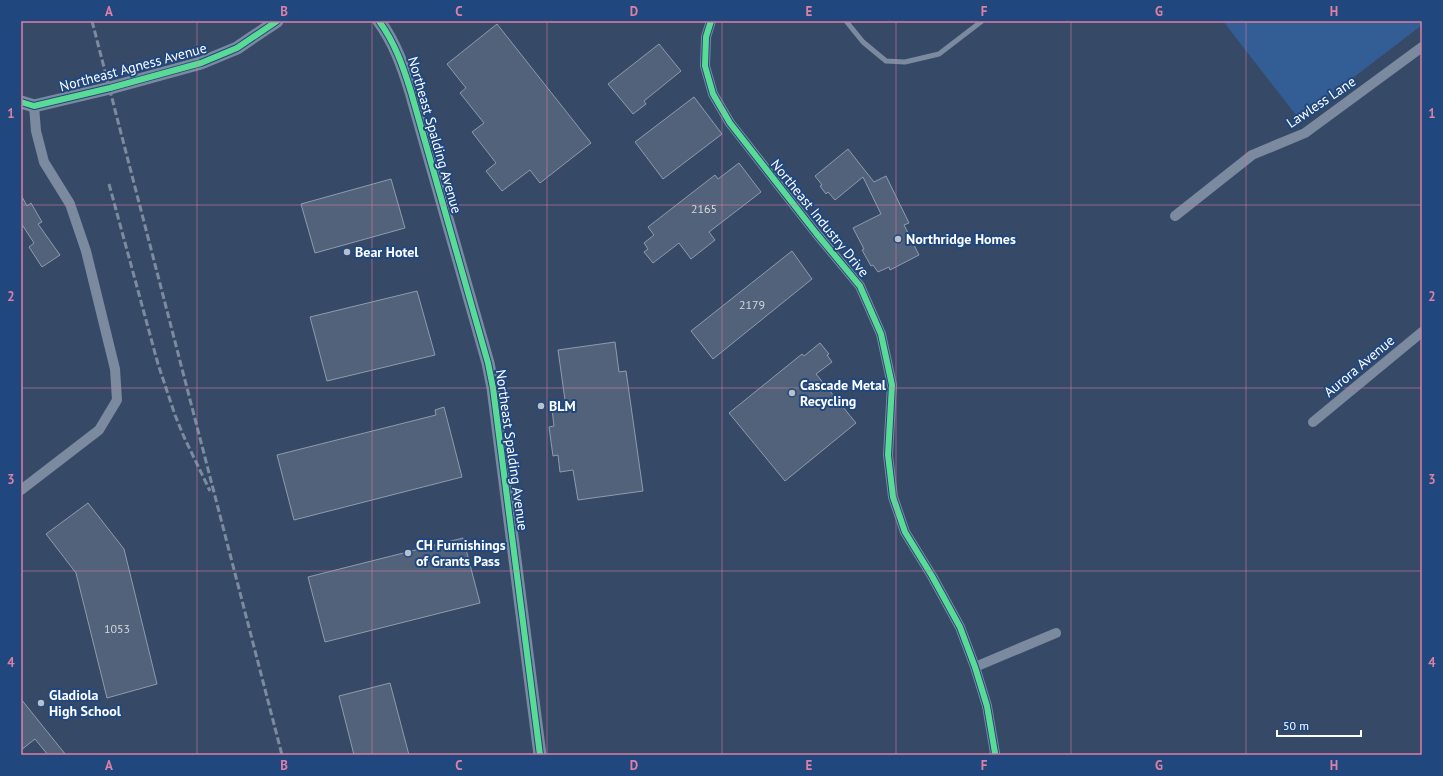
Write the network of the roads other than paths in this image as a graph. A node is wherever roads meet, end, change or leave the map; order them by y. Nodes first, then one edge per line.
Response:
1 (277, 21) edge
2 (380, 21) edge
3 (711, 21) edge
4 (846, 21) edge
5 (982, 21) edge
6 (1422, 47) edge
7 (21, 102) edge
8 (34, 106) junction
9 (1175, 216) dead end
10 (1422, 332) edge
11 (1313, 422) dead end
12 (21, 490) edge
13 (1056, 633) dead end
14 (975, 667) junction
15 (540, 755) edge
16 (994, 755) edge

1 - 8 street, Northeast Agness Avenue
2 - 15 street, Northeast Spalding Avenue
3 - 14 street, Northeast Industry Drive
4 - 5 lane
6 - 9 street, Lawless Lane
7 - 8 street
8 - 12 street
10 - 11 street, Aurora Avenue
13 - 14 street
14 - 16 street, Northeast Industry Drive

